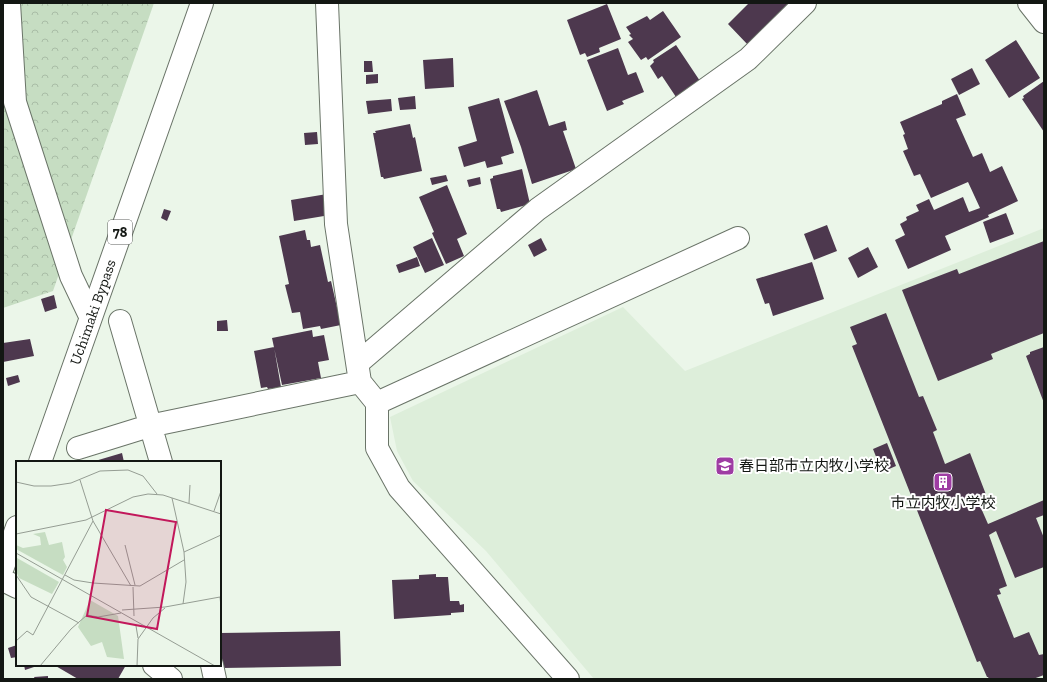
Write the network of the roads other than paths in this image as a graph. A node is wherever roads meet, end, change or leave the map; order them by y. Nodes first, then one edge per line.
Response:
1 (9, 3) edge
2 (202, 3) edge
3 (327, 3) edge
4 (805, 3) edge
5 (1029, 3) edge
6 (1044, 22) edge
7 (738, 238) dead end
8 (90, 316) junction
9 (120, 321) dead end
10 (359, 373) junction
11 (377, 403) junction
12 (149, 426) junction
13 (78, 448) dead end
14 (40, 461) edge
15 (161, 461) edge
16 (16, 530) edge
17 (3, 567) edge
18 (3, 580) edge
19 (16, 586) edge
20 (155, 666) edge
21 (212, 666) edge
22 (171, 679) edge
23 (214, 679) edge
24 (568, 679) edge

1 - 8 street
2 - 8 street, Uchimaki Bypass / 78
3 - 10 street
4 - 10 street
5 - 6 street
7 - 11 street
8 - 14 street, Uchimaki Bypass / 78
9 - 12 street
10 - 11 street
10 - 12 street
11 - 24 street
12 - 13 street
12 - 15 street
16 - 17 street
18 - 19 street
20 - 22 street
21 - 23 street

